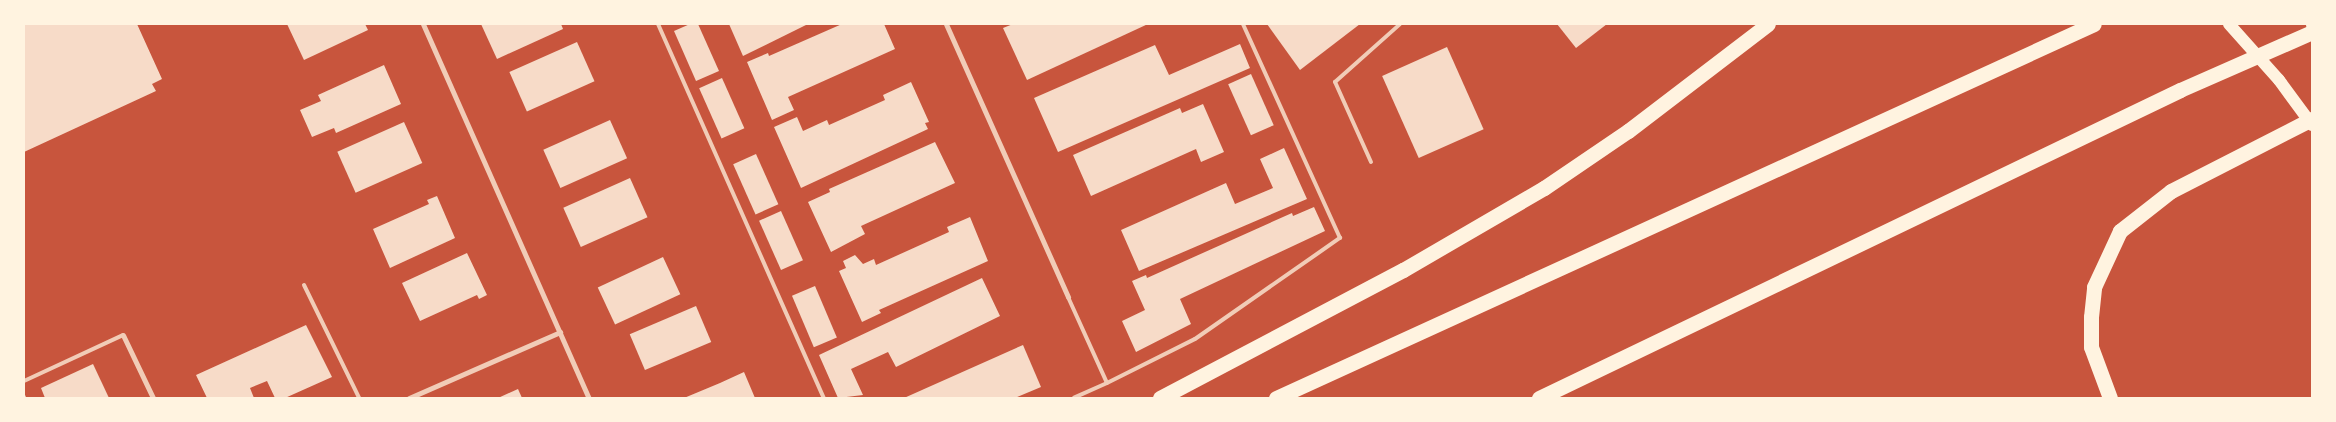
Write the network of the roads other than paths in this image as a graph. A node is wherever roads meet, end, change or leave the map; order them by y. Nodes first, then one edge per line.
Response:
1 (422, 24) edge
2 (658, 24) edge
3 (946, 24) edge
4 (1243, 24) edge
5 (1400, 24) edge
6 (1768, 24) edge
7 (2094, 24) edge
8 (2228, 24) edge
9 (2312, 32) edge
10 (2312, 120) edge
11 (2312, 125) edge
12 (1371, 162) dead end
13 (304, 285) dead end
14 (1068, 297) joint
15 (560, 332) junction
16 (123, 335) joint
17 (24, 381) edge
18 (1107, 383) junction
19 (153, 398) edge
20 (359, 398) edge
21 (409, 398) edge
22 (589, 398) edge
23 (824, 398) edge
24 (1074, 398) edge
25 (1160, 398) edge
26 (1276, 398) edge
27 (1540, 398) edge
28 (2110, 398) edge

1 - 15 street
2 - 23 lane
3 - 14 street
4 - 18 lane
5 - 12 lane
6 - 25 highway
7 - 26 highway
8 - 11 main road
9 - 27 highway
10 - 28 highway
13 - 20 lane
14 - 18 lane
15 - 21 street
15 - 22 street
16 - 17 lane
16 - 19 street
18 - 24 lane

